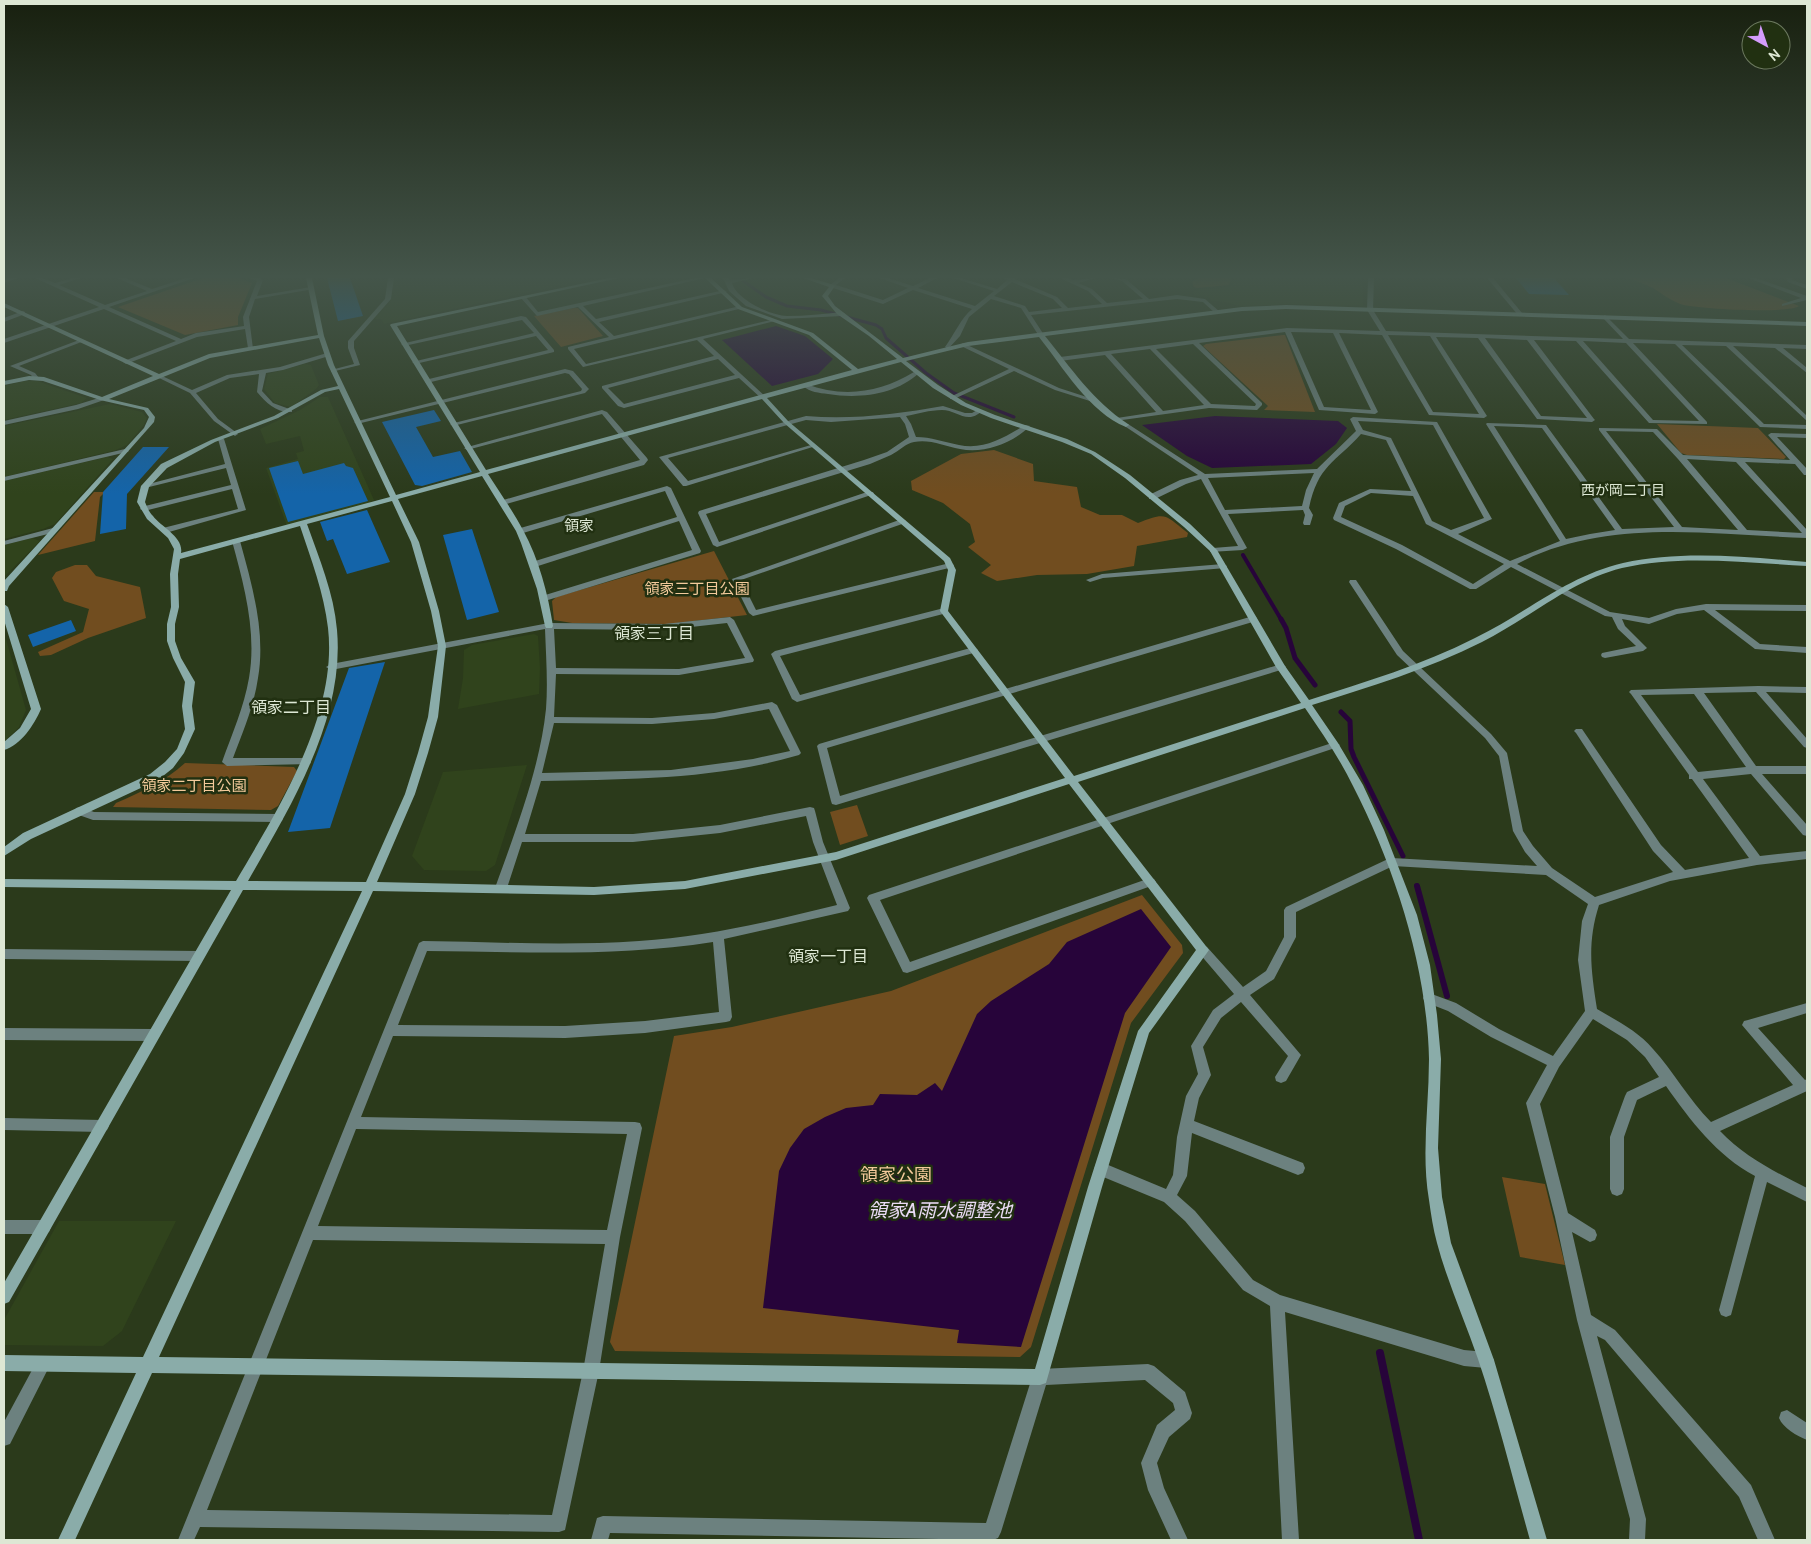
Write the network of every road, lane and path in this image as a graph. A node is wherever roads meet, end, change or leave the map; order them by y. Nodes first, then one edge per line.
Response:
1 (57, 350) edge
2 (101, 350) edge
3 (156, 350) edge
4 (240, 350) edge
5 (325, 350) edge
6 (352, 350) edge
7 (408, 350) edge
8 (467, 350) edge
9 (551, 350) edge
10 (572, 350) edge
11 (652, 350) edge
12 (712, 350) edge
13 (831, 350) edge
14 (889, 350) edge
15 (937, 350) edge
16 (974, 350) edge
17 (1053, 350) edge
18 (1128, 350) edge
19 (1153, 350) edge
20 (1203, 350) edge
21 (1296, 350) edge
22 (1344, 350) edge
23 (1393, 350) edge
24 (1442, 350) edge
25 (1490, 350) edge
26 (1538, 350) edge
27 (1587, 350) edge
28 (1636, 350) edge
29 (1684, 350) edge
30 (1733, 350) edge
31 (1782, 350) edge
32 (1106, 353) junction
33 (327, 355) junction
34 (719, 356) junction
35 (1060, 359) junction
36 (902, 360) junction
37 (126, 362) junction
38 (415, 362) junction
39 (1014, 369) junction
40 (333, 370) junction
41 (857, 371) junction
42 (263, 372) junction
43 (1807, 372) edge
44 (916, 373) junction
45 (158, 376) junction
46 (740, 376) junction
47 (36, 378) junction
48 (427, 381) junction
49 (4, 383) edge
50 (806, 386) junction
51 (340, 387) junction
52 (192, 392) junction
53 (764, 398) junction
54 (952, 398) junction
55 (102, 399) junction
56 (1093, 400) junction
57 (440, 402) junction
58 (1209, 406) junction
59 (290, 410) junction
60 (979, 411) junction
61 (1161, 413) junction
62 (902, 415) junction
63 (1807, 419) edge
64 (1117, 420) junction
65 (358, 422) junction
66 (786, 422) junction
67 (4, 424) edge
68 (453, 424) junction
69 (1027, 426) junction
70 (1807, 427) edge
71 (1360, 431) junction
72 (235, 434) junction
73 (625, 436) junction
74 (1807, 436) edge
75 (221, 439) junction
76 (910, 440) junction
77 (813, 446) junction
78 (467, 448) junction
79 (125, 451) junction
80 (1681, 457) junction
81 (1738, 459) junction
82 (1796, 462) junction
83 (228, 465) junction
84 (842, 470) junction
85 (1319, 471) junction
86 (1807, 473) edge
87 (484, 475) junction
88 (1203, 476) junction
89 (4, 479) edge
90 (145, 486) junction
91 (235, 486) junction
92 (870, 494) junction
93 (1416, 494) junction
94 (1152, 497) junction
95 (394, 499) junction
96 (503, 503) junction
97 (1304, 508) junction
98 (144, 509) junction
99 (1223, 512) junction
100 (682, 518) junction
101 (902, 521) junction
102 (303, 523) junction
103 (1307, 523) dead end
104 (53, 530) junction
105 (166, 530) junction
106 (1680, 530) junction
107 (520, 531) junction
108 (1621, 532) junction
109 (1452, 533) junction
110 (1744, 533) junction
111 (1807, 535) edge
112 (236, 541) junction
113 (1564, 542) junction
114 (4, 543) edge
115 (1213, 550) junction
116 (177, 557) junction
117 (535, 564) junction
118 (1511, 564) junction
119 (1807, 564) edge
120 (950, 565) junction
121 (1222, 566) junction
122 (1090, 580) dead end
123 (1353, 582) dead end
124 (4, 589) edge
125 (1561, 590) junction
126 (545, 598) junction
127 (4, 607) edge
128 (1706, 607) junction
129 (1807, 608) edge
130 (944, 611) junction
131 (1616, 616) junction
132 (6, 618) edge
133 (1253, 619) junction
134 (549, 626) junction
135 (442, 646) junction
136 (974, 650) junction
137 (1807, 650) edge
138 (1605, 656) dead end
139 (331, 667) junction
140 (1282, 667) junction
141 (1415, 669) junction
142 (552, 671) junction
143 (1758, 689) junction
144 (1807, 690) edge
145 (1697, 691) junction
146 (1005, 693) junction
147 (1306, 705) junction
148 (549, 720) junction
149 (1579, 732) dead end
150 (1042, 740) junction
151 (1335, 745) junction
152 (1807, 745) edge
153 (4, 747) edge
154 (306, 762) junction
155 (1753, 770) junction
156 (1807, 770) edge
157 (1693, 776) junction
158 (536, 777) junction
159 (1071, 779) junction
160 (80, 811) junction
161 (278, 818) junction
162 (1103, 822) junction
163 (1807, 832) edge
164 (518, 838) junction
165 (4, 852) edge
166 (1807, 855) edge
167 (824, 859) junction
168 (1756, 861) junction
169 (1392, 862) junction
170 (1548, 871) junction
171 (1683, 875) junction
172 (1150, 882) junction
173 (4, 883) edge
174 (240, 886) junction
175 (370, 886) junction
176 (501, 888) junction
177 (1594, 902) junction
178 (718, 936) junction
179 (1203, 950) junction
180 (4, 954) edge
181 (199, 956) junction
182 (1242, 994) junction
183 (1429, 998) junction
184 (1807, 1008) edge
185 (1591, 1012) junction
186 (390, 1030) junction
187 (4, 1034) edge
188 (153, 1035) junction
189 (1555, 1063) junction
190 (1281, 1077) dead end
191 (1668, 1079) junction
192 (1805, 1085) edge
193 (352, 1123) junction
194 (4, 1124) edge
195 (1186, 1124) junction
196 (102, 1126) junction
197 (1708, 1130) junction
198 (1298, 1168) dead end
199 (1101, 1169) junction
200 (1763, 1173) junction
201 (1617, 1189) dead end
202 (1807, 1195) edge
203 (1169, 1196) junction
204 (1562, 1217) junction
205 (4, 1227) edge
206 (44, 1227) junction
207 (308, 1233) junction
208 (1590, 1235) dead end
209 (613, 1237) junction
210 (4, 1297) edge
211 (1277, 1302) junction
212 (1726, 1310) dead end
213 (1585, 1320) junction
214 (1486, 1360) junction
215 (4, 1363) edge
216 (43, 1364) junction
217 (150, 1364) junction
218 (256, 1366) junction
219 (591, 1371) junction
220 (1040, 1376) junction
221 (1787, 1418) dead end
222 (1807, 1432) edge
223 (4, 1438) edge
224 (195, 1518) junction
225 (830, 1535) edge
226 (66, 1540) edge
227 (186, 1540) edge
228 (600, 1540) edge
229 (1180, 1540) edge
230 (1291, 1540) edge
231 (1539, 1540) edge
232 (1637, 1540) edge
233 (1767, 1540) edge

1 - 47 street
2 - 37 street
3 - 37 street
4 - 45 street
5 - 33 street
6 - 40 street
7 - 38 street
8 - 38 street
9 - 48 street
10 - 11 street
12 - 34 street
13 - 41 street
14 - 36 street
15 - 36 street
16 - 39 street
17 - 35 street
18 - 32 street
19 - 58 street
20 - 58 street
21 - 22 street
23 - 24 street
25 - 26 street
27 - 28 street
29 - 70 street
30 - 63 street
31 - 43 street
32 - 35 street
32 - 61 street
33 - 40 street
33 - 42 street
34 - 46 street
34 - 46 street
35 - 56 street
36 - 41 street
36 - 44 street
37 - 45 street
38 - 48 street
39 - 54 street
39 - 56 street
40 - 51 street
41 - 50 street
42 - 52 street
42 - 59 street
44 - 50 street
44 - 54 street
45 - 52 street
45 - 55 street
46 - 53 street
47 - 49 street
47 - 55 street
48 - 57 street
50 - 53 street
51 - 59 street
51 - 65 street
52 - 72 street
53 - 66 street
53 - 73 street
54 - 60 street
55 - 67 street
55 - 79 street
56 - 64 street
57 - 65 street
57 - 68 street
57 - 68 street
58 - 61 street
59 - 72 street
60 - 62 street
60 - 69 street
61 - 64 street
62 - 66 street
62 - 76 street
64 - 88 street
65 - 95 street
66 - 77 street
66 - 77 street
68 - 78 street
69 - 76 street
69 - 94 street
71 - 85 street
71 - 93 street
71 - 109 street
72 - 75 street
73 - 78 street
73 - 87 street
73 - 96 street
74 - 82 street
75 - 83 street
75 - 90 street
76 - 84 street
77 - 84 street
78 - 87 street
79 - 89 street
79 - 104 street
80 - 81 street
80 - 106 street
80 - 110 street
81 - 82 street
81 - 111 street
82 - 86 street
83 - 90 street
83 - 91 street
84 - 92 street
84 - 92 street
85 - 88 street
85 - 97 street
87 - 95 street
87 - 96 street
88 - 94 street
88 - 99 street
90 - 98 street
91 - 98 street
91 - 105 street
92 - 101 street
93 - 109 street
93 - 118 street
94 - 115 street
95 - 102 street
95 - 135 street
96 - 107 street
97 - 99 street
97 - 103 street
98 - 105 street
99 - 115 street
100 - 107 street
100 - 117 street
100 - 126 street
101 - 120 street
101 - 120 street
102 - 112 street
102 - 139 street
104 - 114 street
104 - 124 street
105 - 116 street
106 - 108 street
106 - 110 street
107 - 117 street
108 - 113 street
108 - 113 street
109 - 118 street
110 - 111 street
112 - 116 street
112 - 154 street
113 - 118 street
115 - 121 street
116 - 160 street
117 - 126 street
118 - 125 street
119 - 125 street
120 - 130 street
121 - 122 street
121 - 133 street
123 - 141 street
125 - 131 street
125 - 141 street
126 - 134 street
127 - 132 street
128 - 129 street
128 - 131 street
128 - 137 street
130 - 136 street
130 - 136 street
131 - 138 street
132 - 153 street
133 - 140 street
133 - 146 street
134 - 135 street
134 - 142 street
134 - 142 street
135 - 139 street
135 - 175 street
136 - 146 street
139 - 154 street
140 - 147 street
140 - 150 street
141 - 147 street
141 - 170 street
142 - 148 street
143 - 144 street
143 - 145 street
143 - 152 street
145 - 155 street
145 - 157 street
146 - 150 street
146 - 150 street
147 - 151 street
147 - 159 street
148 - 158 street
148 - 158 street
149 - 171 street
150 - 159 street
151 - 162 street
151 - 169 street
154 - 161 street
155 - 156 street
155 - 157 street
155 - 163 street
157 - 168 street
158 - 164 street
159 - 162 street
159 - 167 street
160 - 161 street
160 - 165 street
161 - 174 street
162 - 172 street
162 - 172 street
164 - 167 street
164 - 176 street
166 - 168 street
167 - 176 street
167 - 178 street
168 - 171 street
169 - 170 street
169 - 182 street
169 - 183 street
170 - 177 street
171 - 177 street
172 - 179 street
173 - 174 street
174 - 175 street
174 - 181 street
175 - 176 street
175 - 217 street
177 - 185 street
178 - 186 street
178 - 186 street
179 - 182 street
179 - 199 street
180 - 181 street
181 - 188 street
182 - 190 street
182 - 195 street
183 - 189 street
183 - 214 street
184 - 192 street
185 - 189 street
185 - 191 street
186 - 193 street
187 - 188 street
188 - 196 street
189 - 204 street
191 - 197 street
191 - 201 street
192 - 197 street
193 - 207 street
193 - 209 street
194 - 196 street
195 - 198 street
195 - 203 street
196 - 206 street
197 - 200 street
199 - 203 street
199 - 220 street
200 - 202 street
200 - 212 street
203 - 211 street
204 - 208 street
204 - 213 street
205 - 206 street
206 - 210 street
207 - 209 street
207 - 218 street
209 - 219 street
211 - 214 street
211 - 230 street
213 - 232 street
213 - 233 street
214 - 231 street
215 - 216 street
216 - 217 street
216 - 223 street
217 - 218 street
217 - 226 street
218 - 219 street
218 - 224 street
219 - 220 street
219 - 224 street
220 - 225 street
220 - 229 street
221 - 222 street
224 - 227 street
225 - 228 street

